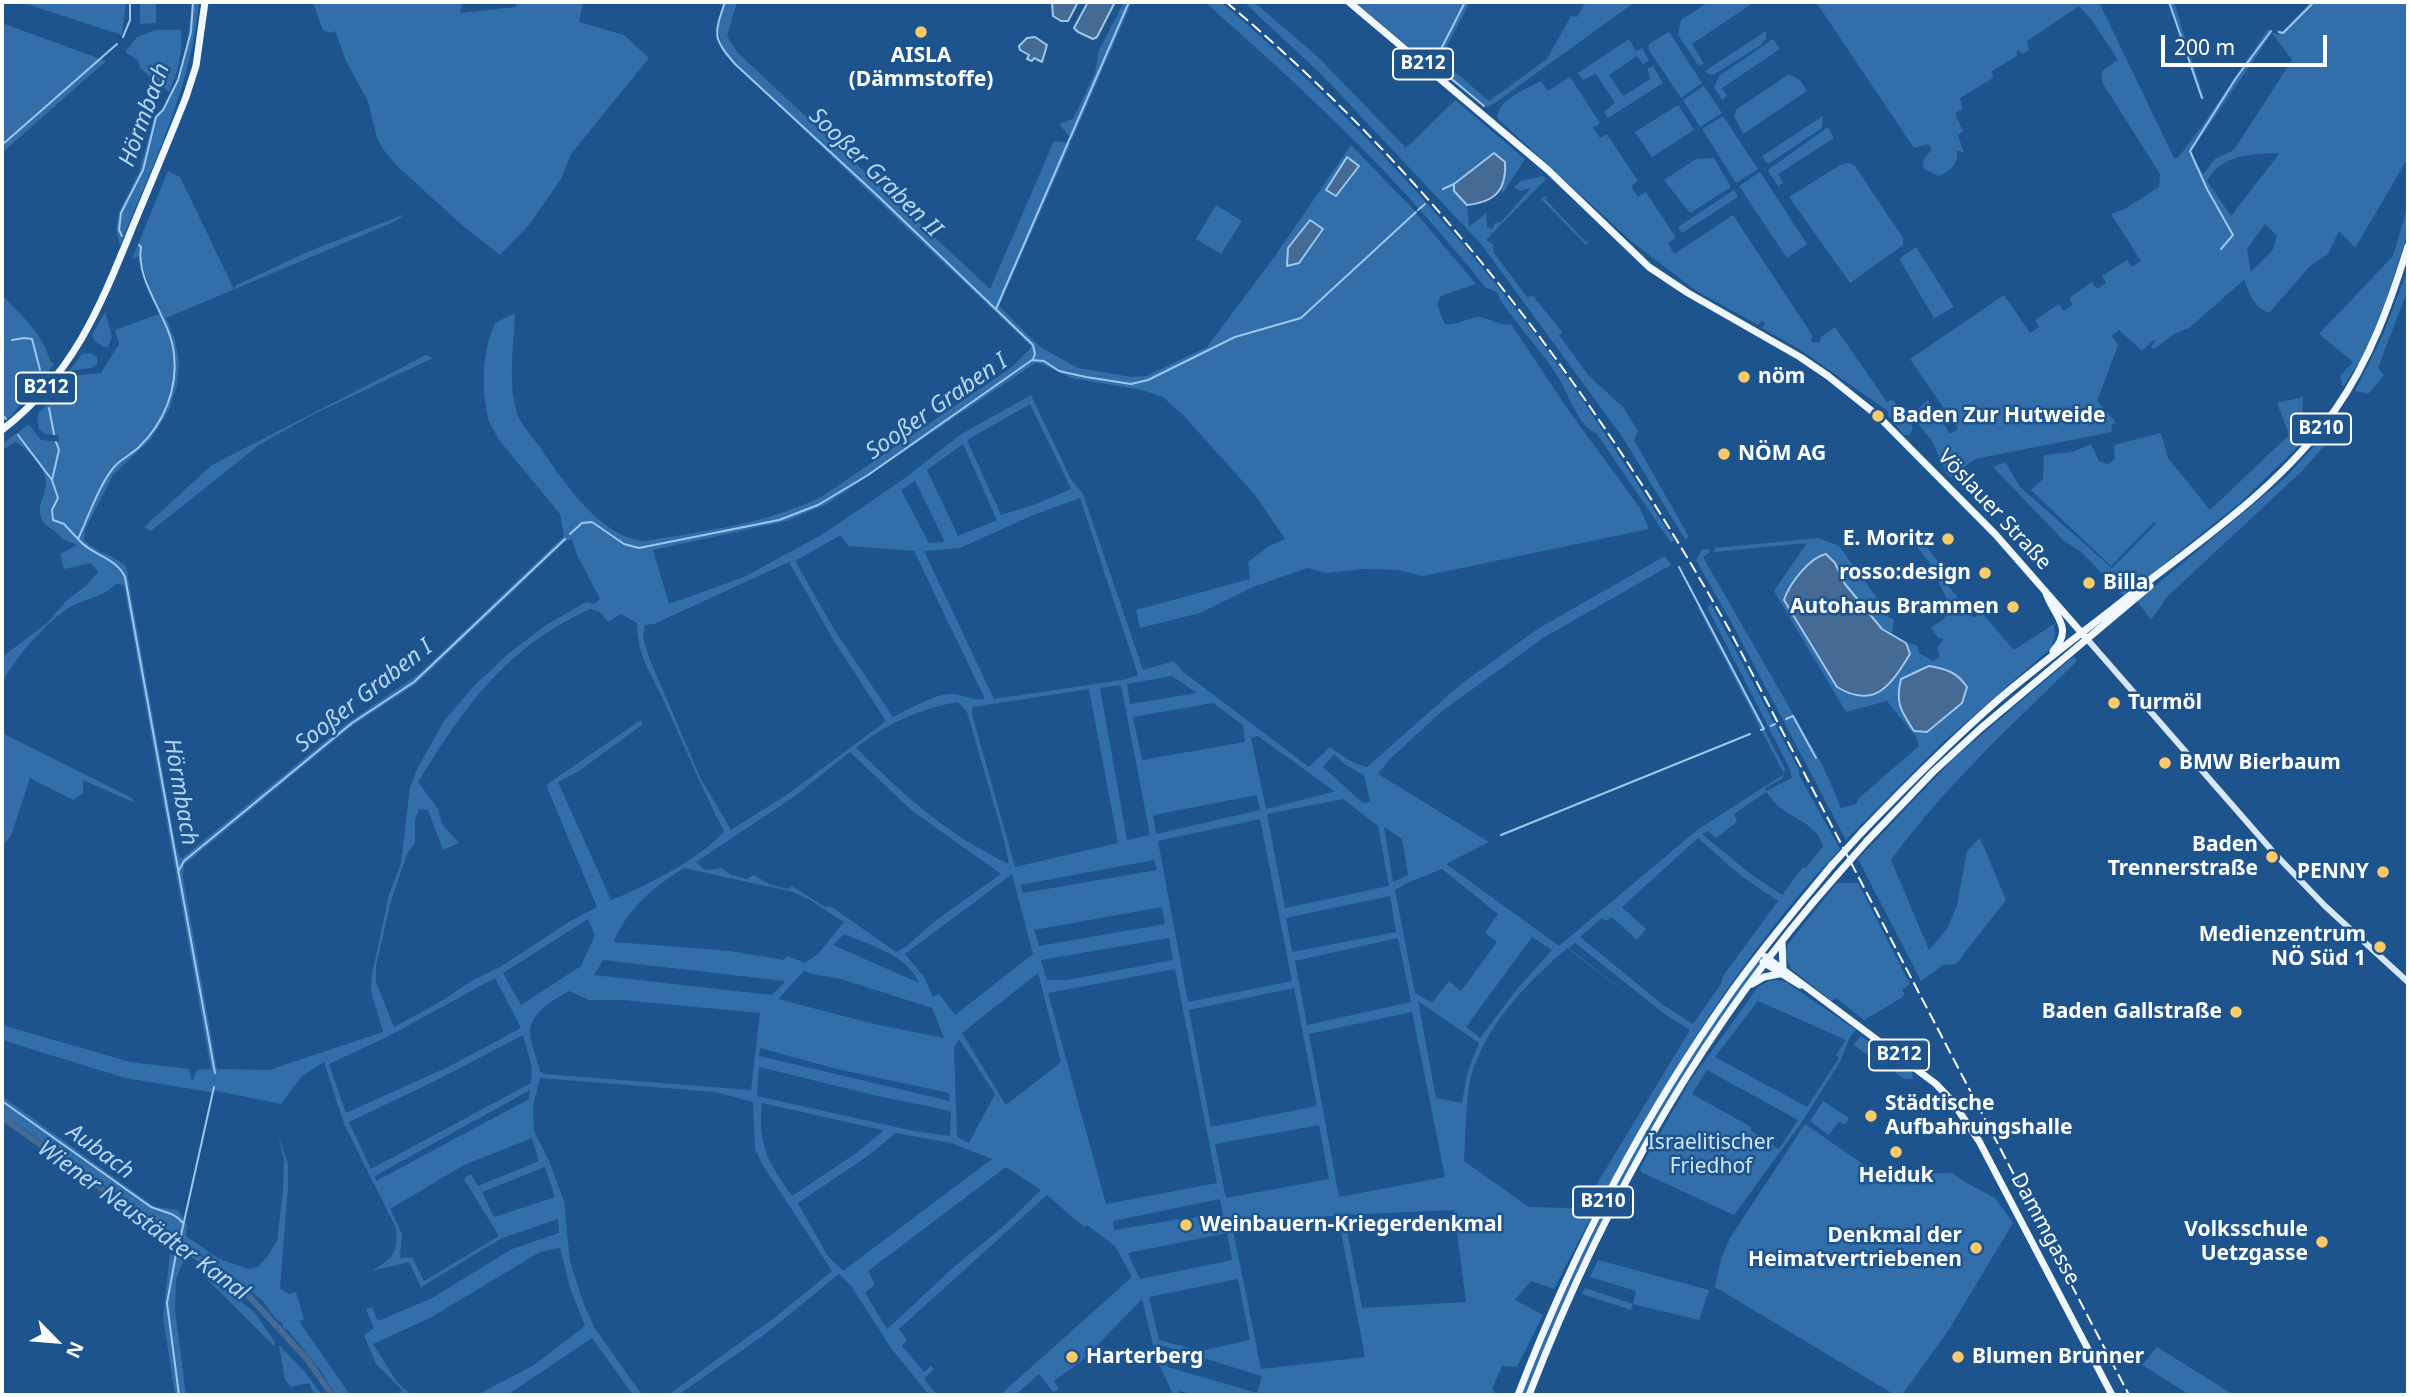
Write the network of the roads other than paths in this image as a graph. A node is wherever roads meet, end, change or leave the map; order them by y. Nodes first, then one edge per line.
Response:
1 (205, 2) edge
2 (1349, 2) edge
3 (2408, 246) edge
4 (2, 430) edge
5 (2044, 589) junction
6 (2085, 636) junction
7 (2025, 677) junction
8 (1782, 942) junction
9 (1758, 956) junction
10 (1767, 961) junction
11 (1781, 971) junction
12 (2408, 982) edge
13 (1748, 987) junction
14 (1518, 1395) edge
15 (1529, 1395) edge
16 (2112, 1395) edge

1 - 4 main road, B212
2 - 5 main road, Vöslauer Straße / B212
3 - 6 main road, B210
5 - 6 main road, Vöslauer Straße / B212
5 - 7 main road, B210
6 - 7 main road, B210
6 - 8 main road, B210, bridge
6 - 12 street, Vöslauer Straße
7 - 9 main road, B210, bridge
8 - 10 main road, B210
8 - 11 main road
9 - 10 main road, Dammgasse / B212
9 - 14 main road, B210
10 - 11 main road, Dammgasse / B212
10 - 13 main road, B210
11 - 13 main road
11 - 16 main road, Dammgasse / B212
13 - 15 main road, B210

